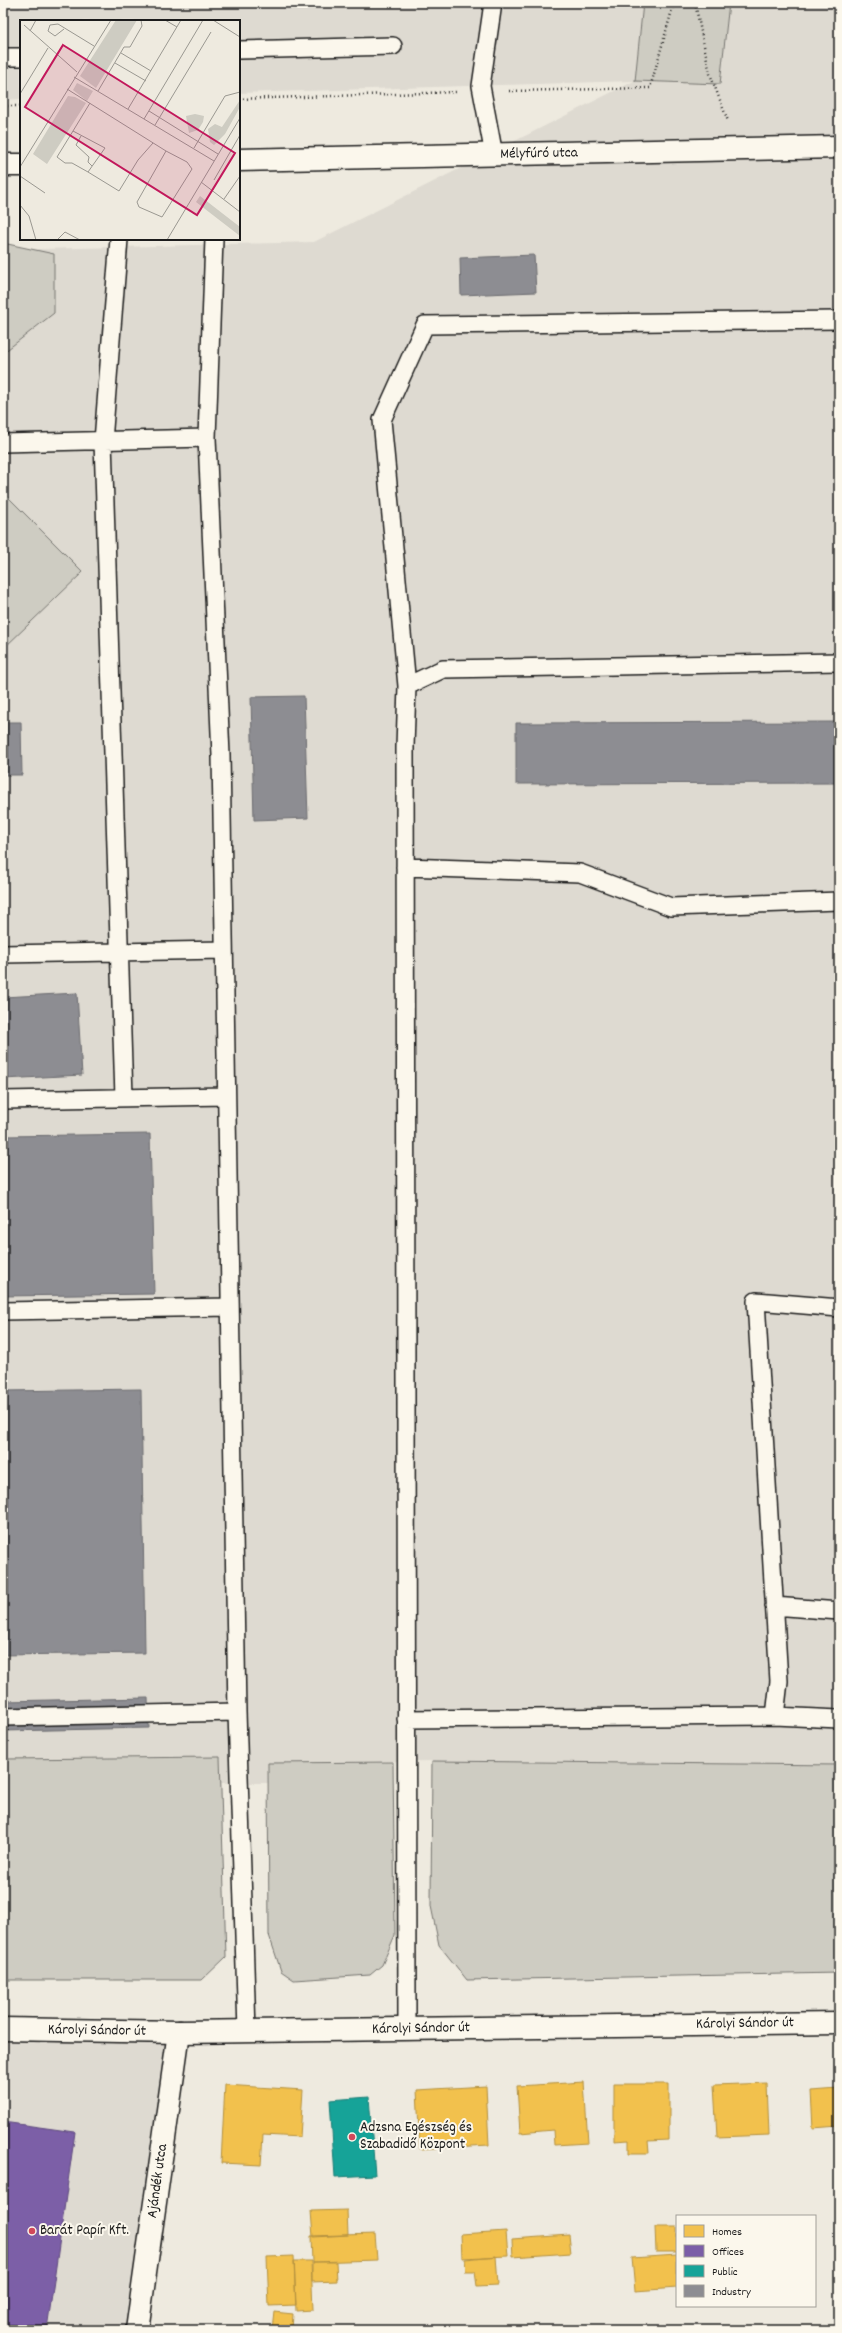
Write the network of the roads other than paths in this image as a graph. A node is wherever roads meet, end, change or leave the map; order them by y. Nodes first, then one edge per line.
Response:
1 (493, 3) edge
2 (393, 46) dead end
3 (240, 50) edge
4 (3, 57) edge
5 (20, 57) edge
6 (839, 147) edge
7 (494, 155) junction
8 (240, 160) edge
9 (20, 164) edge
10 (3, 165) edge
11 (119, 240) edge
12 (214, 240) edge
13 (839, 320) edge
14 (207, 438) junction
15 (103, 442) junction
16 (3, 443) edge
17 (839, 662) edge
18 (407, 686) junction
19 (405, 867) junction
20 (839, 901) edge
21 (224, 950) junction
22 (119, 952) junction
23 (3, 954) edge
24 (226, 1096) junction
25 (124, 1097) junction
26 (3, 1100) edge
27 (230, 1307) junction
28 (839, 1308) edge
29 (3, 1311) edge
30 (774, 1606) junction
31 (839, 1611) edge
32 (237, 1712) junction
33 (775, 1716) junction
34 (3, 1717) edge
35 (406, 1719) junction
36 (839, 1719) edge
37 (839, 2023) edge
38 (3, 2029) edge
39 (407, 2029) junction
40 (246, 2031) junction
41 (180, 2032) junction
42 (137, 2330) edge

1 - 7 lane
2 - 3 lane
4 - 5 lane
6 - 7 street, Mélyfúró utca
7 - 8 street, Mélyfúró utca
9 - 10 street
11 - 15 lane
12 - 14 lane
13 - 18 lane
14 - 15 lane
14 - 21 lane
15 - 16 lane
15 - 22 lane
17 - 18 lane
18 - 19 lane
19 - 20 lane
19 - 35 lane
21 - 22 lane
21 - 24 lane
22 - 23 lane
22 - 25 lane
24 - 25 lane
24 - 27 lane
25 - 26 lane
27 - 29 lane
27 - 32 lane
28 - 30 lane
30 - 31 lane
30 - 33 lane
32 - 34 lane
32 - 40 lane
33 - 35 lane
33 - 36 lane
35 - 39 lane
37 - 39 street, Károlyi Sándor út
38 - 41 street, Károlyi Sándor út
39 - 40 street, Károlyi Sándor út
40 - 41 street, Károlyi Sándor út
41 - 42 street, Ajándék utca

